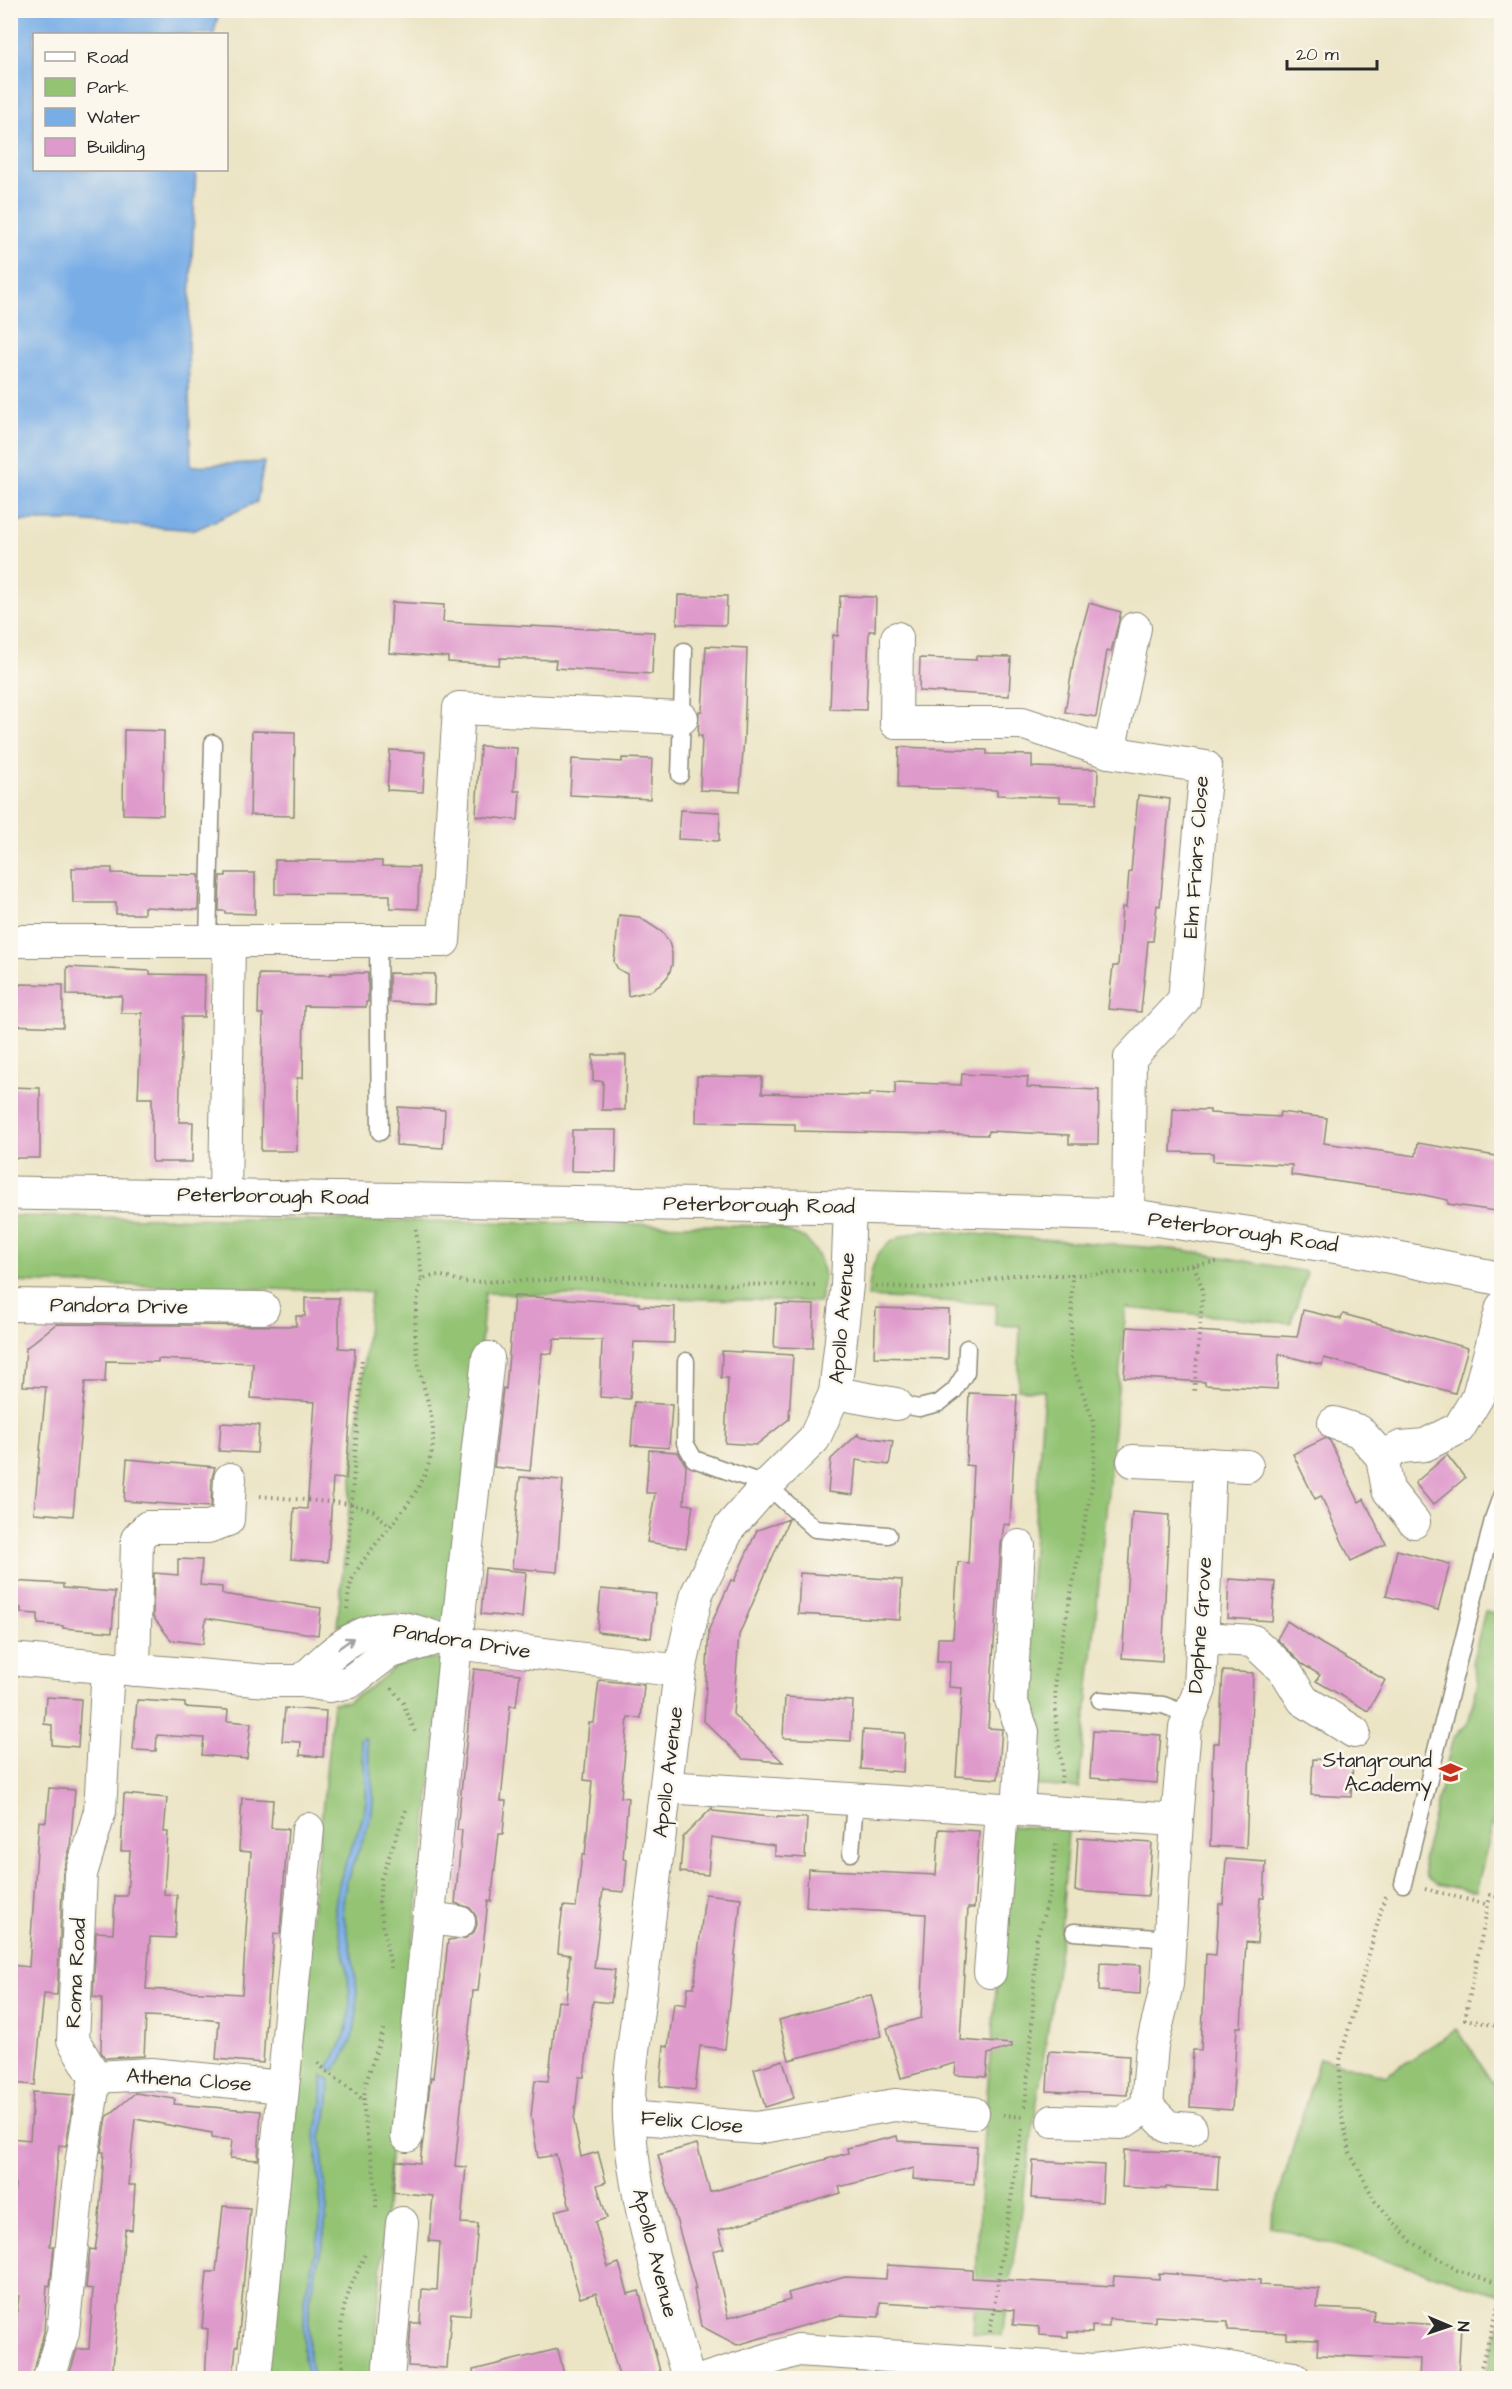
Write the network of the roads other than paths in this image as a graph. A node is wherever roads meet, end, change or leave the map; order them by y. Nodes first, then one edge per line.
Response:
1 (1135, 628) dead end
2 (897, 638) dead end
3 (684, 651) dead end
4 (682, 718) junction
5 (213, 743) dead end
6 (1109, 752) junction
7 (680, 776) dead end
8 (10, 941) edge
9 (218, 941) junction
10 (378, 941) junction
11 (380, 1132) dead end
12 (10, 1193) edge
13 (225, 1195) junction
14 (849, 1207) junction
15 (1128, 1215) junction
16 (1502, 1279) edge
17 (10, 1305) edge
18 (1502, 1307) edge
19 (262, 1308) dead end
20 (967, 1348) dead end
21 (488, 1358) dead end
22 (686, 1361) dead end
23 (835, 1393) junction
24 (896, 1404) joint
25 (1334, 1423) dead end
26 (1382, 1457) junction
27 (1133, 1461) dead end
28 (1210, 1464) junction
29 (1247, 1466) dead end
30 (767, 1485) junction
31 (230, 1486) road end
32 (1502, 1494) edge
33 (1414, 1522) dead end
34 (888, 1535) dead end
35 (1019, 1546) dead end
36 (1202, 1638) junction
37 (446, 1641) junction
38 (10, 1659) edge
39 (121, 1668) junction
40 (680, 1671) junction
41 (1100, 1700) dead end
42 (1190, 1715) junction
43 (1354, 1732) dead end
44 (666, 1787) junction
45 (855, 1800) junction
46 (1010, 1810) junction
47 (1177, 1820) junction
48 (308, 1828) dead end
49 (851, 1853) dead end
50 (1403, 1884) road end
51 (1074, 1932) dead end
52 (1170, 1938) junction
53 (990, 1972) dead end
54 (95, 2076) junction
55 (283, 2087) junction
56 (1147, 2106) junction
57 (973, 2113) road end
58 (629, 2116) junction
59 (1053, 2121) road end
60 (1191, 2129) dead end
61 (407, 2136) dead end
62 (402, 2223) dead end
63 (954, 2369) edge
64 (1016, 2372) edge
65 (1290, 2378) edge
66 (49, 2379) edge
67 (255, 2379) edge
68 (388, 2379) edge
69 (688, 2379) edge
70 (708, 2379) edge

1 - 6 street
2 - 6 street, Elm Friars Close
3 - 4 lane
4 - 7 lane
4 - 10 street
5 - 9 lane
6 - 15 street, Elm Friars Close
8 - 9 street
9 - 10 street
9 - 13 street
10 - 11 lane
12 - 13 main road, Peterborough Road
13 - 14 main road, Peterborough Road
14 - 15 main road, Peterborough Road
14 - 23 street, Apollo Avenue
15 - 16 main road, Peterborough Road
17 - 19 street, Pandora Drive
18 - 26 street
20 - 24 lane
21 - 37 street
22 - 30 lane
23 - 24 street
23 - 30 street, Apollo Avenue
25 - 26 street
26 - 33 street
27 - 28 street
28 - 29 street
28 - 36 street, Daphne Grove
30 - 34 lane
30 - 40 street, Apollo Avenue
31 - 39 street, Roma Road
32 - 50 lane
35 - 46 street
36 - 42 street, Daphne Grove
36 - 43 street
37 - 39 street
37 - 40 street, Pandora Drive
37 - 61 street
38 - 39 street
39 - 54 street, Roma Road
40 - 44 street, Apollo Avenue
41 - 42 lane
42 - 47 street, Daphne Grove
44 - 45 street
44 - 58 street, Apollo Avenue
45 - 46 street
45 - 49 lane
46 - 47 street
46 - 53 street
47 - 52 street, Daphne Grove
48 - 55 street
51 - 52 lane
52 - 56 street, Daphne Grove
54 - 55 street, Athena Close
54 - 66 street
55 - 67 street
56 - 59 street
56 - 60 street
57 - 58 street, Felix Close
58 - 69 street, Apollo Avenue
62 - 68 street
63 - 64 street
63 - 70 street
64 - 65 street

